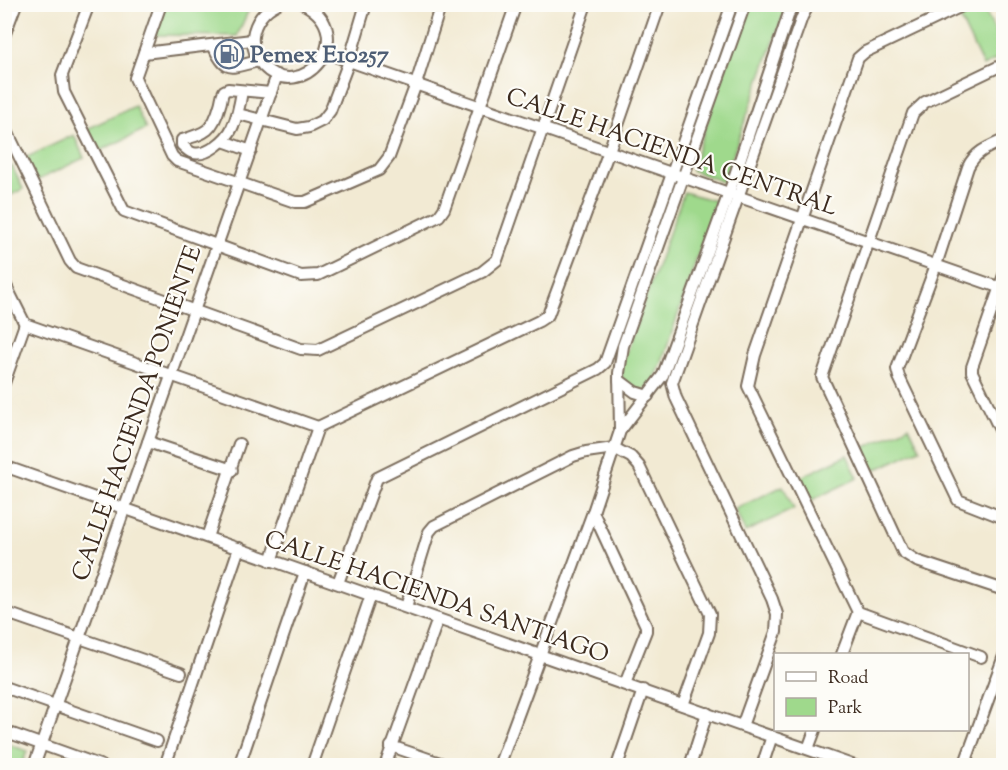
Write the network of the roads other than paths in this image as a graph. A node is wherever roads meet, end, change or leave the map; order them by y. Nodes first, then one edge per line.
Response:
1 (16, 4) edge
2 (88, 4) edge
3 (161, 4) edge
4 (304, 4) edge
5 (366, 4) edge
6 (441, 4) edge
7 (516, 4) edge
8 (586, 4) edge
9 (660, 4) edge
10 (732, 4) edge
11 (745, 4) edge
12 (792, 4) edge
13 (809, 4) edge
14 (966, 4) edge
15 (275, 5) edge
16 (4, 36) edge
17 (252, 40) junction
18 (213, 45) junction
19 (144, 53) junction
20 (326, 53) junction
21 (259, 61) junction
22 (349, 61) junction
23 (1004, 64) edge
24 (277, 75) junction
25 (416, 84) junction
26 (242, 91) junction
27 (271, 93) junction
28 (480, 106) junction
29 (238, 114) junction
30 (262, 120) junction
31 (4, 125) edge
32 (544, 129) junction
33 (1004, 140) edge
34 (223, 141) junction
35 (251, 151) junction
36 (609, 151) junction
37 (193, 153) junction
38 (190, 165) junction
39 (678, 176) junction
40 (240, 182) junction
41 (734, 195) junction
42 (803, 218) junction
43 (868, 242) junction
44 (217, 246) junction
45 (936, 266) junction
46 (1004, 275) edge
47 (4, 282) edge
48 (1001, 288) edge
49 (194, 310) junction
50 (25, 324) junction
51 (171, 377) junction
52 (619, 380) junction
53 (4, 383) edge
54 (648, 396) junction
55 (318, 427) junction
56 (620, 431) junction
57 (1004, 438) edge
58 (148, 442) junction
59 (239, 444) dead end
60 (614, 448) junction
61 (4, 466) edge
62 (232, 470) junction
63 (124, 508) junction
64 (593, 512) junction
65 (1004, 518) edge
66 (207, 537) junction
67 (239, 548) junction
68 (271, 561) junction
69 (305, 572) junction
70 (338, 583) junction
71 (1004, 590) edge
72 (371, 595) junction
73 (406, 607) junction
74 (855, 607) junction
75 (4, 612) edge
76 (438, 619) junction
77 (79, 637) junction
78 (842, 653) edge
79 (541, 655) junction
80 (981, 657) dead end
81 (1003, 658) edge
82 (181, 673) dead end
83 (625, 684) junction
84 (4, 687) edge
85 (643, 690) junction
86 (55, 705) junction
87 (684, 705) junction
88 (707, 713) junction
89 (742, 726) junction
90 (4, 731) edge
91 (814, 731) edge
92 (772, 736) junction
93 (157, 741) dead end
94 (42, 744) junction
95 (391, 746) junction
96 (808, 749) junction
97 (836, 762) edge
98 (34, 765) edge
99 (102, 765) edge
100 (165, 765) edge
101 (239, 765) edge
102 (312, 765) edge
103 (384, 765) edge
104 (449, 765) edge
105 (499, 765) edge
106 (616, 765) edge
107 (690, 765) edge
108 (762, 765) edge
109 (855, 765) edge
110 (964, 765) edge

1 - 16 street
2 - 44 street
3 - 19 street
4 - 20 street
5 - 22 street
6 - 25 street
7 - 28 street
8 - 32 street
9 - 36 street
10 - 39 street
11 - 39 street
12 - 41 street
13 - 41 street
14 - 42 street
15 - 17 street
17 - 18 street
17 - 21 street
18 - 19 street
18 - 21 street
19 - 38 street
20 - 22 street, CALLE HACIENDA CENTRAL
20 - 24 street
21 - 24 street
22 - 25 street, CALLE HACIENDA CENTRAL
22 - 30 street
23 - 43 street
24 - 27 street, CALLE HACIENDA PONIENTE
25 - 28 street, CALLE HACIENDA CENTRAL
25 - 40 street
26 - 27 street
26 - 29 street
26 - 37 street
27 - 30 street, CALLE HACIENDA PONIENTE
28 - 32 street, CALLE HACIENDA CENTRAL
28 - 44 street
29 - 30 street
29 - 34 street
30 - 35 street, CALLE HACIENDA PONIENTE
31 - 49 street
32 - 36 street, CALLE HACIENDA CENTRAL
32 - 49 street
33 - 45 street
34 - 35 street
34 - 37 street
35 - 40 street, CALLE HACIENDA PONIENTE
36 - 39 street, CALLE HACIENDA CENTRAL
36 - 55 street
37 - 38 street
38 - 40 street
39 - 41 street, CALLE HACIENDA CENTRAL
39 - 52 street
39 - 70 street
40 - 44 street, CALLE HACIENDA PONIENTE
41 - 42 street, CALLE HACIENDA CENTRAL
41 - 54 street
41 - 89 street
42 - 43 street, CALLE HACIENDA CENTRAL
42 - 74 street
43 - 45 street, CALLE HACIENDA CENTRAL
43 - 71 street
44 - 49 street, CALLE HACIENDA PONIENTE
45 - 48 street, CALLE HACIENDA CENTRAL
45 - 65 street
46 - 48 street
47 - 50 street
48 - 57 street
49 - 51 street, CALLE HACIENDA PONIENTE
50 - 51 street
50 - 53 street
51 - 55 street
51 - 58 street, CALLE HACIENDA PONIENTE
52 - 54 street
52 - 56 street
54 - 56 street
55 - 68 street
56 - 60 street
58 - 62 street
58 - 63 street, CALLE HACIENDA PONIENTE
59 - 62 street
60 - 64 street
60 - 73 street
60 - 87 street
61 - 63 street, CALLE HACIENDA SANTIAGO
62 - 66 street
63 - 66 street, CALLE HACIENDA SANTIAGO
63 - 77 street, CALLE HACIENDA PONIENTE
64 - 79 street
64 - 83 street
66 - 67 street, CALLE HACIENDA SANTIAGO
67 - 68 street, CALLE HACIENDA SANTIAGO
67 - 100 street
68 - 69 street, CALLE HACIENDA SANTIAGO
69 - 70 street, CALLE HACIENDA SANTIAGO
69 - 101 street
70 - 72 street, CALLE HACIENDA SANTIAGO
72 - 73 street, CALLE HACIENDA SANTIAGO
72 - 102 street
73 - 76 street, CALLE HACIENDA SANTIAGO
74 - 78 street
74 - 80 street
75 - 77 street
76 - 79 street, CALLE HACIENDA SANTIAGO
76 - 95 street
77 - 82 street
77 - 86 street, CALLE HACIENDA PONIENTE
79 - 83 street, CALLE HACIENDA SANTIAGO
79 - 105 street
81 - 110 street
83 - 85 street, CALLE HACIENDA SANTIAGO
84 - 86 street
85 - 87 street, CALLE HACIENDA SANTIAGO
85 - 106 street
86 - 93 street
86 - 94 street, CALLE HACIENDA PONIENTE
87 - 88 street, CALLE HACIENDA SANTIAGO
88 - 89 street, CALLE HACIENDA SANTIAGO
88 - 107 street
89 - 92 street, CALLE HACIENDA SANTIAGO
90 - 94 street
91 - 96 street
92 - 96 street, CALLE HACIENDA SANTIAGO
92 - 108 street
94 - 98 street, CALLE HACIENDA PONIENTE
94 - 99 street
95 - 103 street
95 - 104 street
96 - 97 street, CALLE HACIENDA SANTIAGO
97 - 109 street, CALLE HACIENDA SANTIAGO

